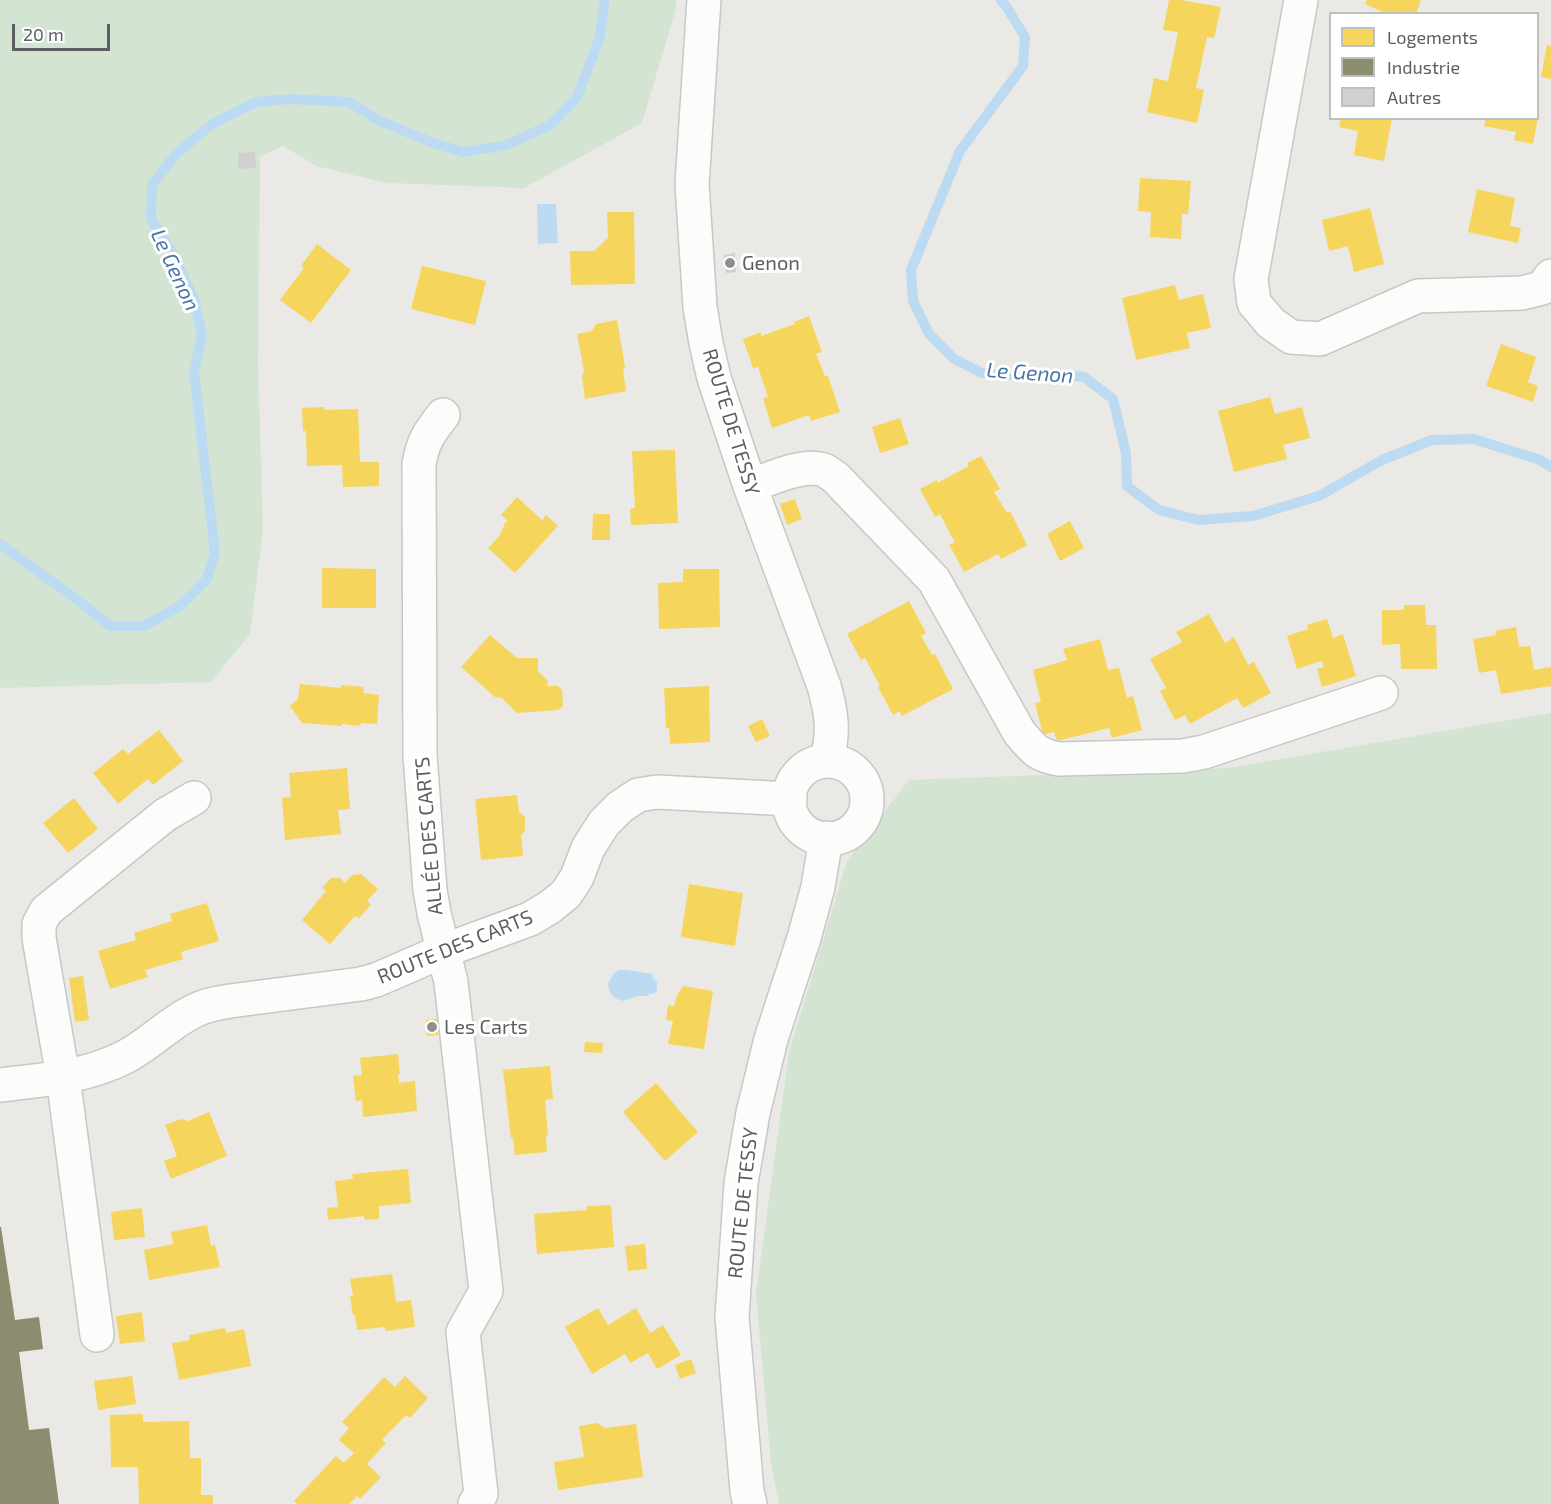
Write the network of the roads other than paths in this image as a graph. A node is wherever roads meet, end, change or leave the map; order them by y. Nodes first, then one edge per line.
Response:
1 (704, 0) edge
2 (1301, 0) edge
3 (1551, 276) edge
4 (443, 415) dead end
5 (750, 486) junction
6 (1381, 693) dead end
7 (827, 760) junction
8 (194, 798) dead end
9 (790, 799) junction
10 (826, 838) junction
11 (443, 951) junction
12 (63, 1077) junction
13 (0, 1085) edge
14 (97, 1335) dead end
15 (475, 1504) edge
16 (750, 1504) edge

1 - 5 street, ROUTE DE TESSY
2 - 3 street
4 - 11 street, ALLÉE DES CARTS
5 - 6 street
5 - 7 street, ROUTE DE TESSY
7 - 9 street
7 - 10 street
8 - 12 street
9 - 10 street
9 - 11 street, ROUTE DES CARTS
10 - 16 street, ROUTE DE TESSY
11 - 12 street, ROUTE DES CARTS
11 - 15 street, ALLÉE DES CARTS
12 - 13 street, ROUTE DES CARTS
12 - 14 street

